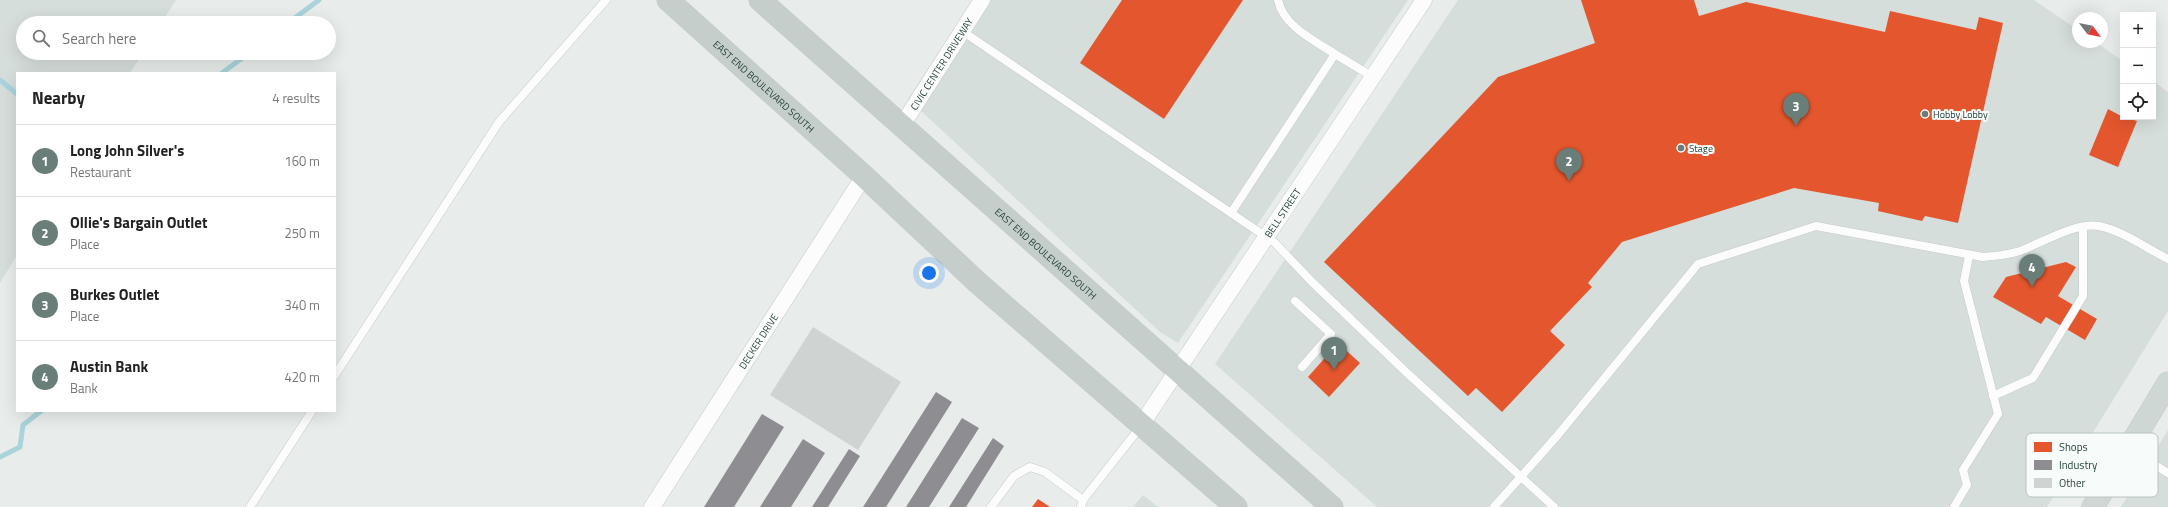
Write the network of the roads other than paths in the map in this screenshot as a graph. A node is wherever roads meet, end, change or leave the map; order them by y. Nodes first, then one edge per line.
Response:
1 (606, 0) edge
2 (668, 0) edge
3 (760, 0) edge
4 (982, 0) edge
5 (1278, 0) edge
6 (1424, 0) edge
7 (962, 31) junction
8 (1335, 54) junction
9 (1373, 78) junction
10 (901, 127) junction
11 (864, 176) junction
12 (1231, 213) junction
13 (2083, 227) junction
14 (1267, 238) junction
15 (1969, 256) junction
16 (2168, 259) edge
17 (1295, 301) dead end
18 (1302, 367) dead end
19 (1179, 370) junction
20 (336, 373) edge
21 (2168, 383) edge
22 (1993, 396) junction
23 (311, 412) edge
24 (1141, 425) junction
25 (2138, 433) edge
26 (2158, 467) edge
27 (2168, 473) edge
28 (1522, 476) junction
29 (2099, 497) edge
30 (1082, 503) edge
31 (250, 507) edge
32 (652, 507) edge
33 (991, 507) edge
34 (1236, 507) edge
35 (1332, 507) edge
36 (1494, 507) edge
37 (1554, 507) edge
38 (1954, 507) edge
39 (2093, 507) edge

1 - 20 lane
2 - 11 highway, EAST END BOULEVARD SOUTH
3 - 10 highway, EAST END BOULEVARD SOUTH
4 - 7 street, CIVIC CENTER DRIVEWAY
5 - 8 lane
6 - 9 street, BELL STREET
7 - 10 street, CIVIC CENTER DRIVEWAY
7 - 12 lane
8 - 9 lane
8 - 12 lane
9 - 14 street, BELL STREET
10 - 19 highway, EAST END BOULEVARD SOUTH
11 - 24 highway, EAST END BOULEVARD SOUTH
11 - 32 street, DECKER DRIVE
12 - 14 lane
13 - 15 lane
13 - 16 lane
13 - 22 lane
14 - 19 street, BELL STREET
14 - 28 lane
15 - 22 lane
15 - 28 lane
17 - 18 lane
19 - 24 street, BELL STREET
19 - 35 highway, EAST END BOULEVARD SOUTH
21 - 25 main road
22 - 38 lane
23 - 31 lane
24 - 30 lane
24 - 34 highway, EAST END BOULEVARD SOUTH
26 - 27 lane
28 - 36 lane
28 - 37 lane
29 - 39 main road
30 - 33 lane

